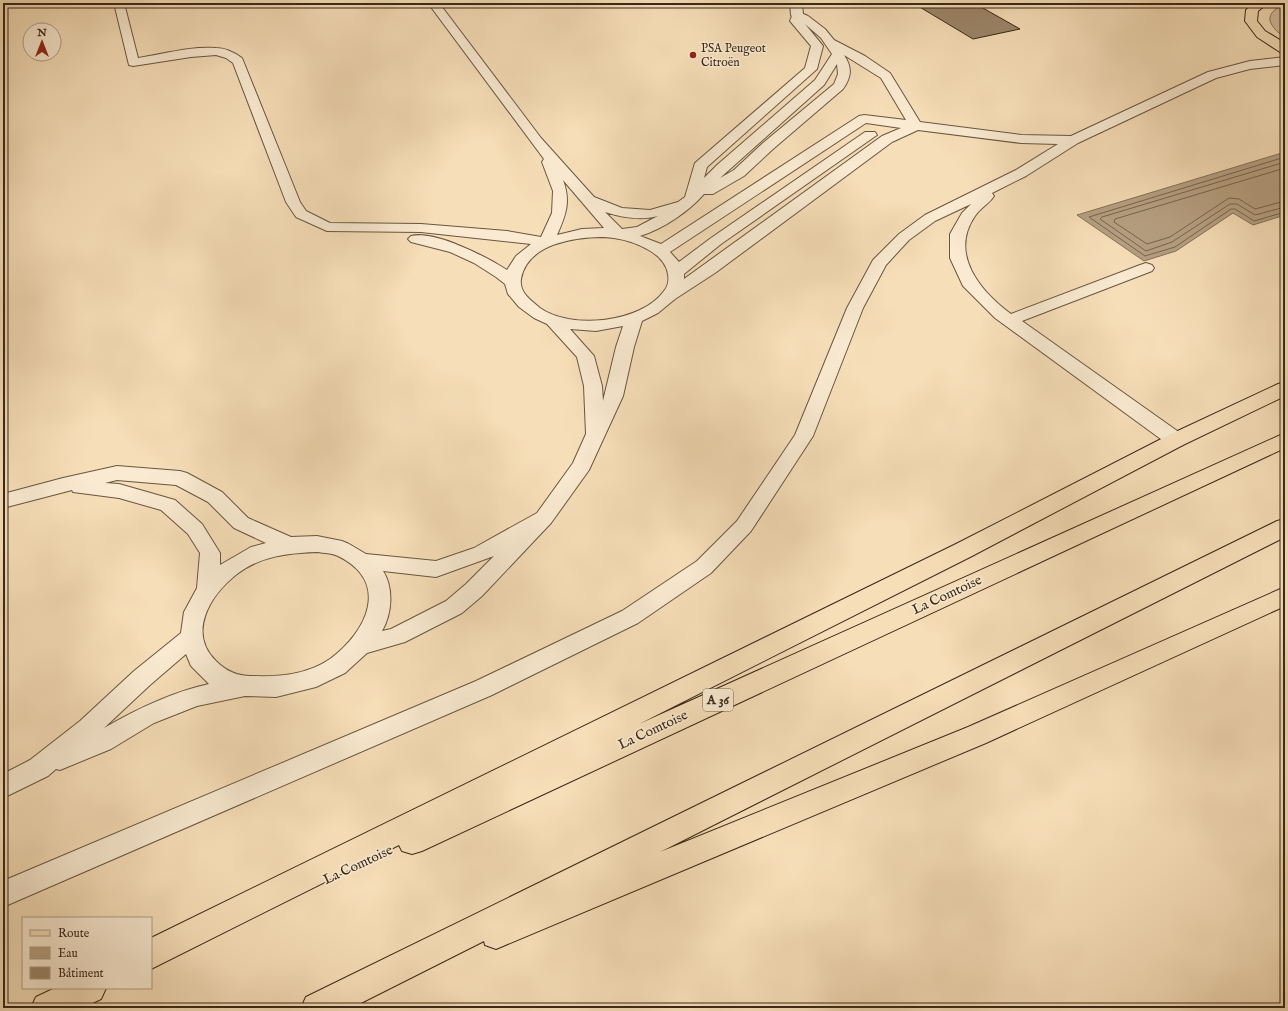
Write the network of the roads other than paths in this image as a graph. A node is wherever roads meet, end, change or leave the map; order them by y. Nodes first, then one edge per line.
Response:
1 (119, 3) edge
2 (433, 3) edge
3 (1254, 5) edge
4 (796, 9) edge
5 (830, 42) junction
6 (1285, 49) edge
7 (1285, 61) edge
8 (891, 123) junction
9 (916, 126) junction
10 (1072, 140) junction
11 (546, 153) junction
12 (1001, 184) junction
13 (590, 201) junction
14 (688, 202) junction
15 (327, 227) junction
16 (620, 234) junction
17 (546, 242) junction
18 (661, 251) junction
19 (1146, 268) dead end
20 (676, 272) junction
21 (512, 282) junction
22 (671, 295) junction
23 (553, 320) junction
24 (634, 320) junction
25 (1010, 320) junction
26 (1285, 388) edge
27 (595, 434) junction
28 (1176, 440) junction
29 (1285, 440) edge
30 (63, 485) junction
31 (3, 501) edge
32 (544, 518) junction
33 (1285, 527) edge
34 (289, 545) junction
35 (362, 561) junction
36 (208, 588) junction
37 (1285, 596) edge
38 (191, 637) junction
39 (360, 646) junction
40 (245, 686) junction
41 (39, 768) junction
42 (3, 787) edge
43 (3, 894) edge
44 (152, 954) edge
45 (152, 960) edge
46 (81, 989) edge
47 (88, 989) edge
48 (43, 1008) edge
49 (47, 1008) edge
50 (317, 1008) edge

1 - 15 lane
2 - 11 lane
3 - 6 main road
4 - 5 lane
4 - 14 lane
5 - 9 lane
5 - 14 lane
7 - 10 lane
8 - 9 lane
8 - 18 lane
8 - 20 lane
9 - 10 lane
9 - 22 lane
10 - 12 lane
11 - 13 lane
11 - 17 lane
12 - 25 lane
12 - 43 lane
13 - 14 lane
13 - 16 lane
14 - 16 lane
15 - 17 lane
15 - 21 lane
16 - 17 lane
16 - 18 lane
17 - 21 lane
18 - 20 lane
19 - 25 lane
20 - 22 lane
21 - 23 lane
22 - 24 lane
23 - 24 lane
23 - 27 lane
24 - 27 lane
25 - 28 lane
26 - 28 main road
27 - 32 lane
28 - 44 main road
29 - 45 main road, La Comtoise / A 36
30 - 31 lane
30 - 34 lane
30 - 36 lane
32 - 35 lane
32 - 39 lane
33 - 50 main road
34 - 35 lane
34 - 36 lane
35 - 39 lane
36 - 38 lane
37 - 50 main road
38 - 40 lane
38 - 41 lane
39 - 40 lane
40 - 41 lane
41 - 42 lane
46 - 48 main road
47 - 49 main road

